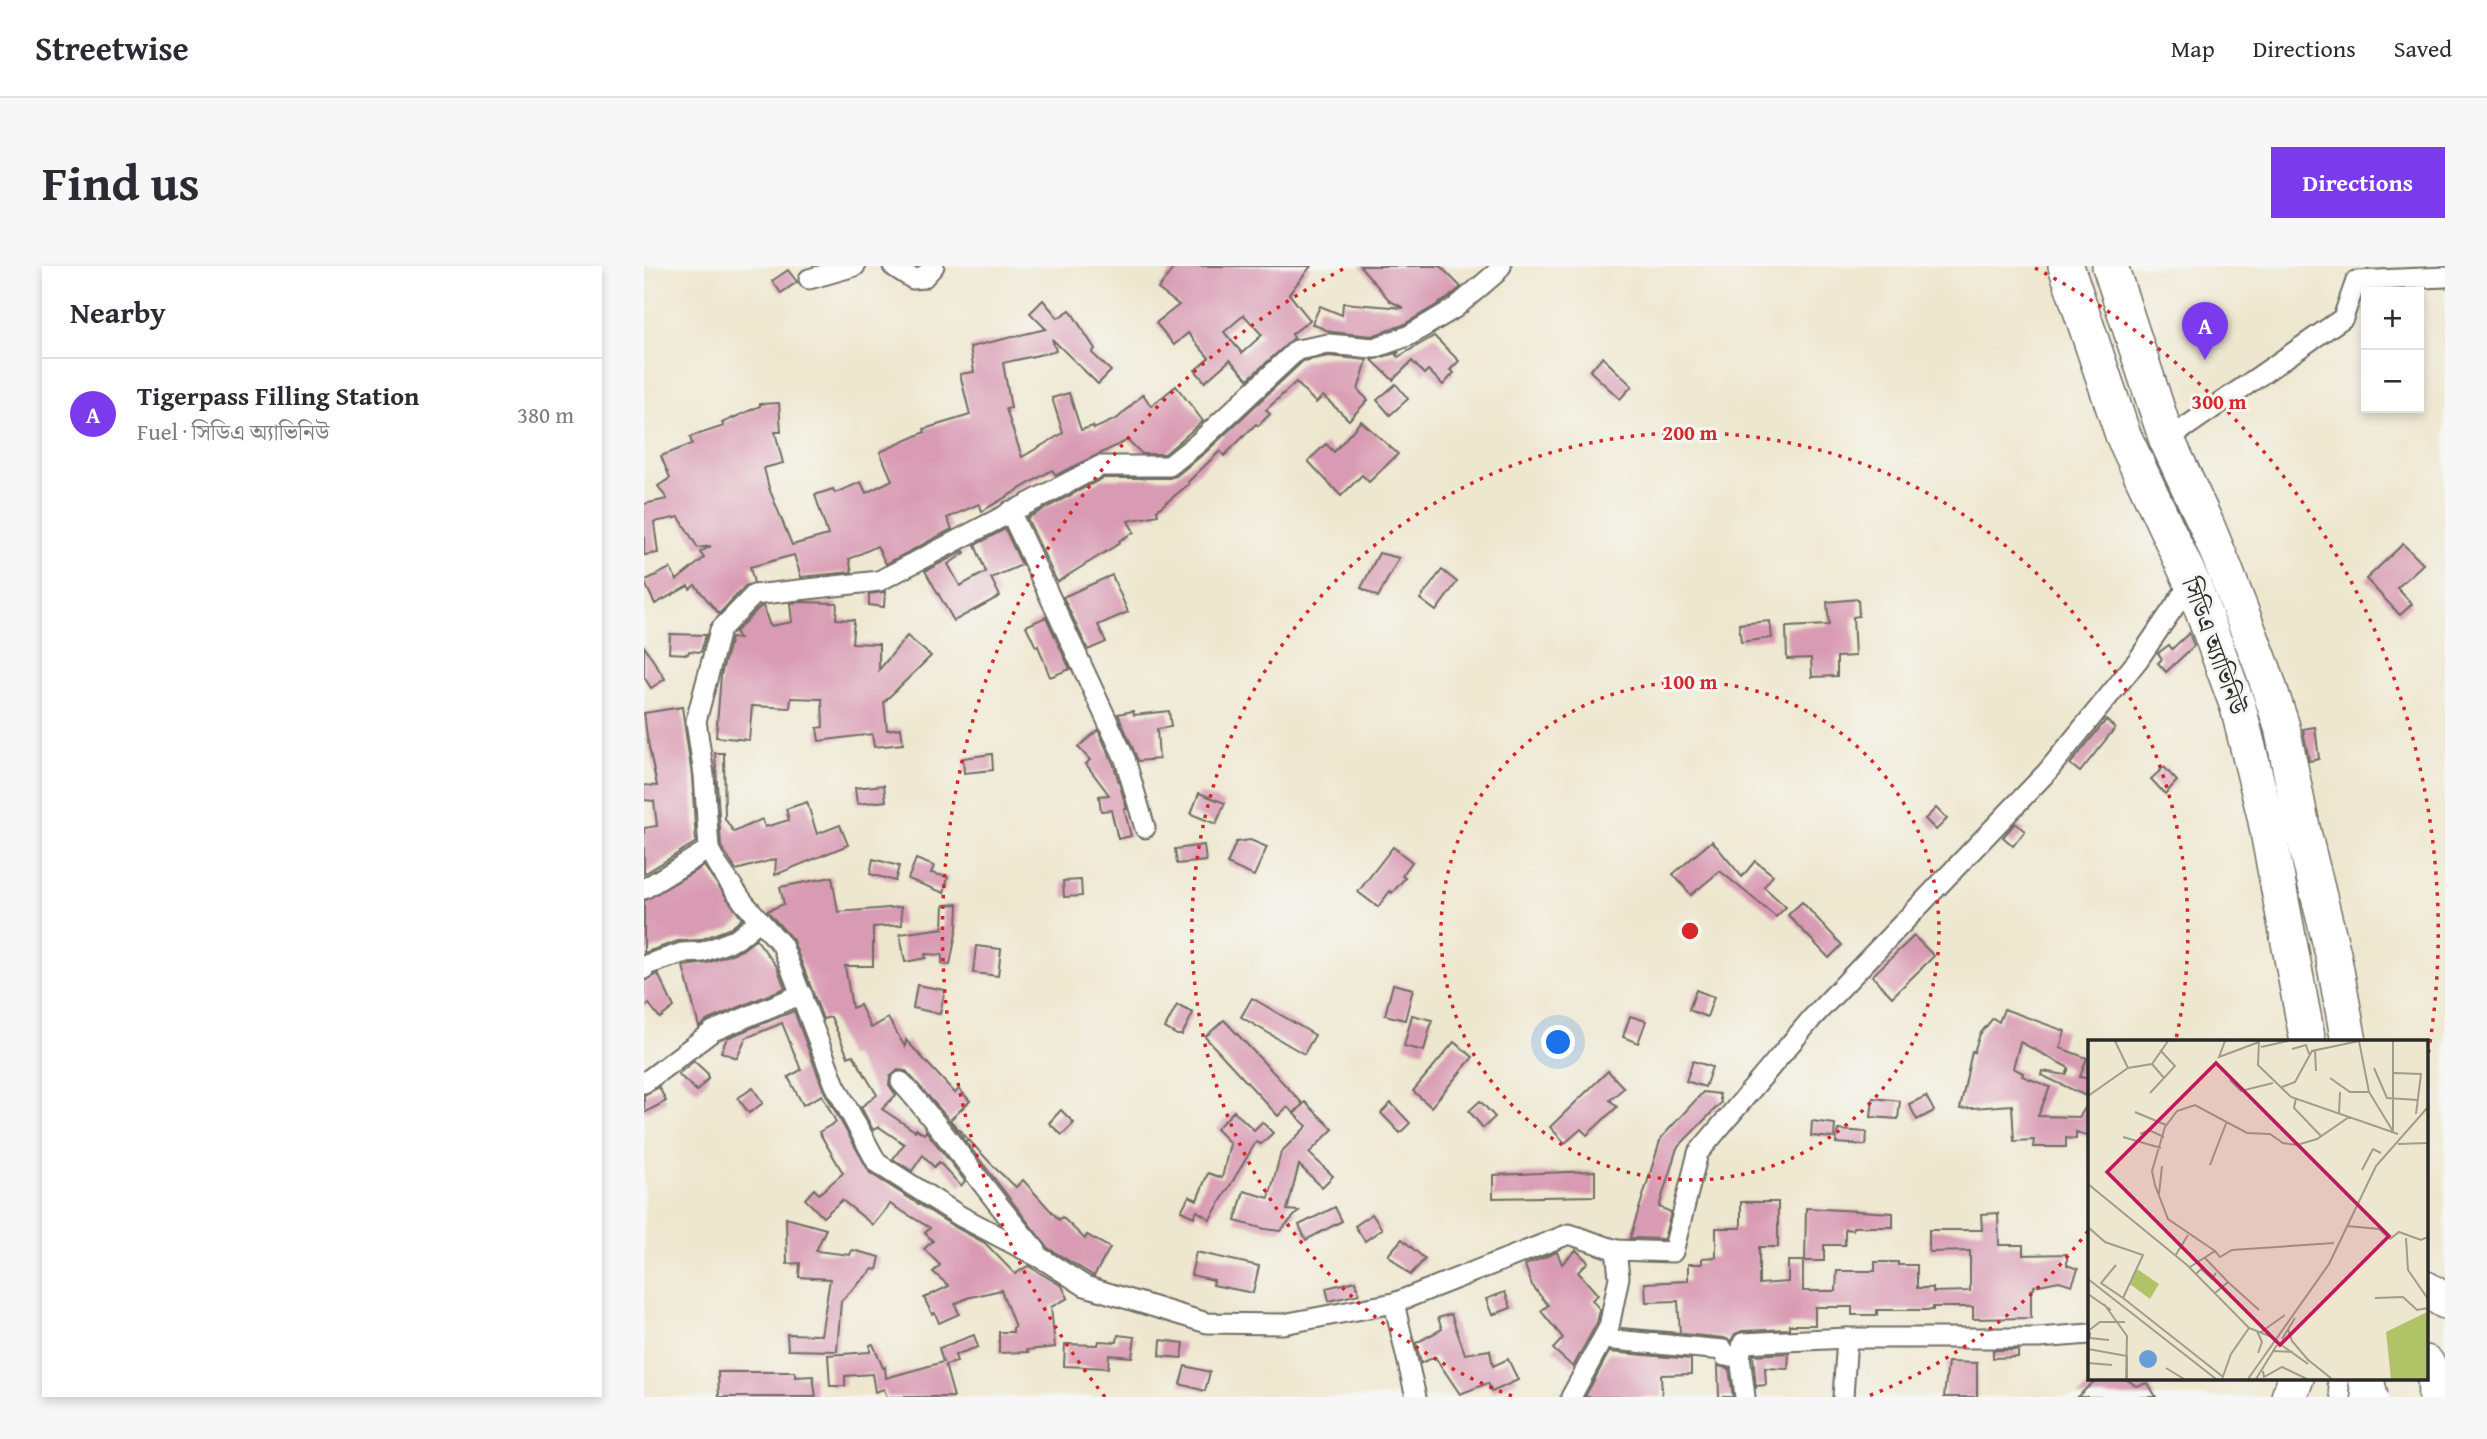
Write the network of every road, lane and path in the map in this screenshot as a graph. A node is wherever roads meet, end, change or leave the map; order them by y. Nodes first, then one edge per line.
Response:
1 (855, 266) edge
2 (893, 266) edge
3 (933, 266) edge
4 (1501, 266) edge
5 (2066, 266) edge
6 (2084, 266) edge
7 (2104, 266) edge
8 (2110, 266) edge
9 (2445, 277) edge
10 (809, 279) dead end
11 (2167, 440) junction
12 (1010, 511) junction
13 (2194, 587) junction
14 (1145, 828) dead end
15 (709, 849) junction
16 (644, 889) edge
17 (760, 920) junction
18 (644, 968) edge
19 (802, 994) junction
20 (2308, 1040) edge
21 (2320, 1040) edge
22 (2340, 1040) edge
23 (2349, 1040) edge
24 (901, 1082) dead end
25 (644, 1083) edge
26 (1616, 1250) junction
27 (1046, 1261) junction
28 (2428, 1290) edge
29 (2445, 1301) edge
30 (1394, 1303) junction
31 (2088, 1334) edge
32 (1847, 1338) junction
33 (1602, 1339) junction
34 (1740, 1356) junction
35 (2428, 1366) edge
36 (2294, 1380) edge
37 (1416, 1397) edge
38 (1571, 1397) edge
39 (1745, 1397) edge
40 (1843, 1397) edge
41 (2288, 1397) edge
42 (2435, 1397) edge

1 - 10 street
2 - 3 street
4 - 12 street
5 - 13 highway, সিডিএ অ্যাভিনিউ
6 - 21 highway
7 - 22 highway
8 - 11 highway, সিডিএ অ্যাভিনিউ
9 - 11 street
11 - 23 highway, সিডিএ অ্যাভিনিউ
12 - 14 street
12 - 15 street
13 - 20 highway, সিডিএ অ্যাভিনিউ
13 - 26 street
15 - 16 street
15 - 17 street
17 - 18 street
17 - 19 street
19 - 25 street
19 - 27 street
24 - 27 street
26 - 30 street
26 - 33 street
27 - 30 street
28 - 29 highway
30 - 37 street
31 - 32 street
32 - 34 street
32 - 40 street
33 - 34 street
33 - 38 street
34 - 39 street
35 - 42 highway
36 - 41 highway

